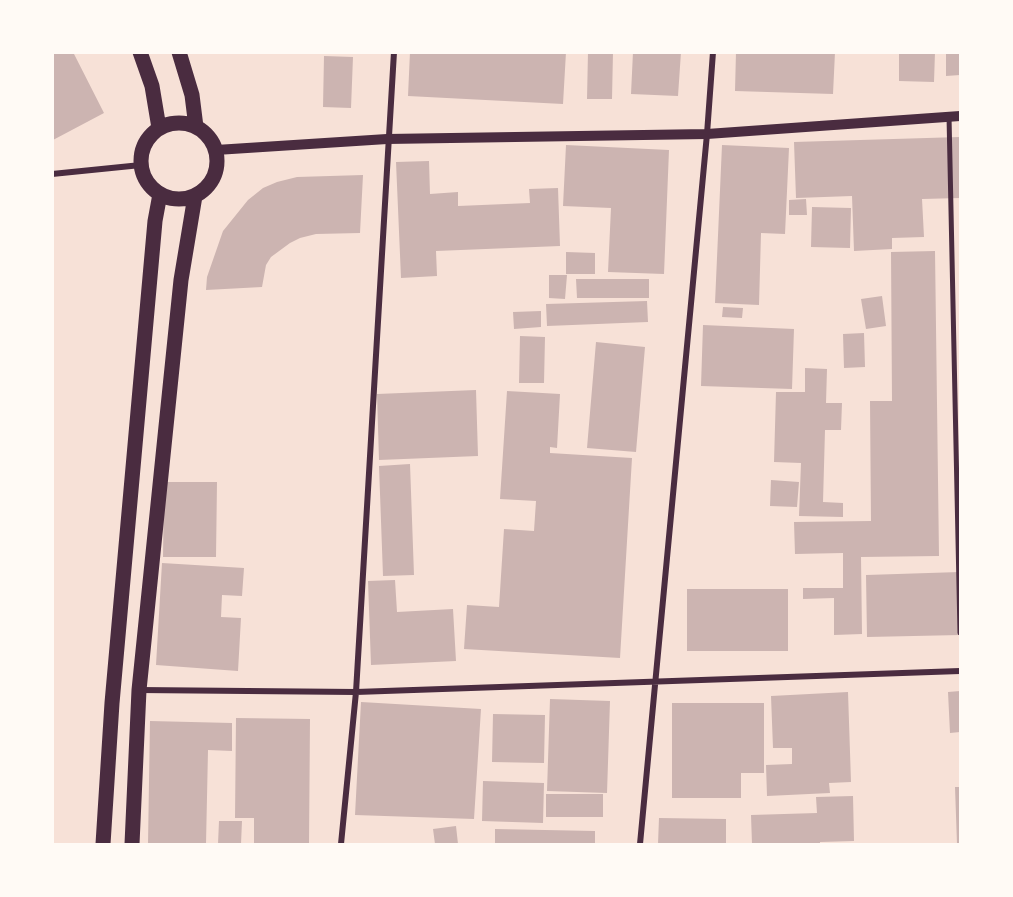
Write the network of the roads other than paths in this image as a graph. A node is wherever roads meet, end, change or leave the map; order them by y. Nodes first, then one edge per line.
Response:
1 (140, 52) edge
2 (179, 52) edge
3 (394, 52) edge
4 (712, 52) edge
5 (955, 116) edge
6 (196, 127) junction
7 (159, 128) junction
8 (707, 134) junction
9 (387, 139) junction
10 (216, 150) junction
11 (141, 165) junction
12 (52, 174) edge
13 (160, 194) junction
14 (195, 196) junction
15 (960, 633) edge
16 (960, 671) edge
17 (656, 681) junction
18 (139, 690) junction
19 (356, 692) junction
20 (103, 844) edge
21 (132, 844) edge
22 (341, 844) edge
23 (640, 844) edge

1 - 7 main road
2 - 6 main road
3 - 9 street
4 - 8 street
5 - 8 street
5 - 15 street
6 - 7 main road
6 - 10 main road
7 - 11 main road
8 - 9 street
8 - 17 street
9 - 10 street
9 - 19 street
10 - 14 main road
11 - 12 street
11 - 13 main road
13 - 14 main road
13 - 20 main road
14 - 18 main road
16 - 17 street
17 - 19 street
17 - 23 street
18 - 19 street
18 - 21 main road
19 - 22 street

